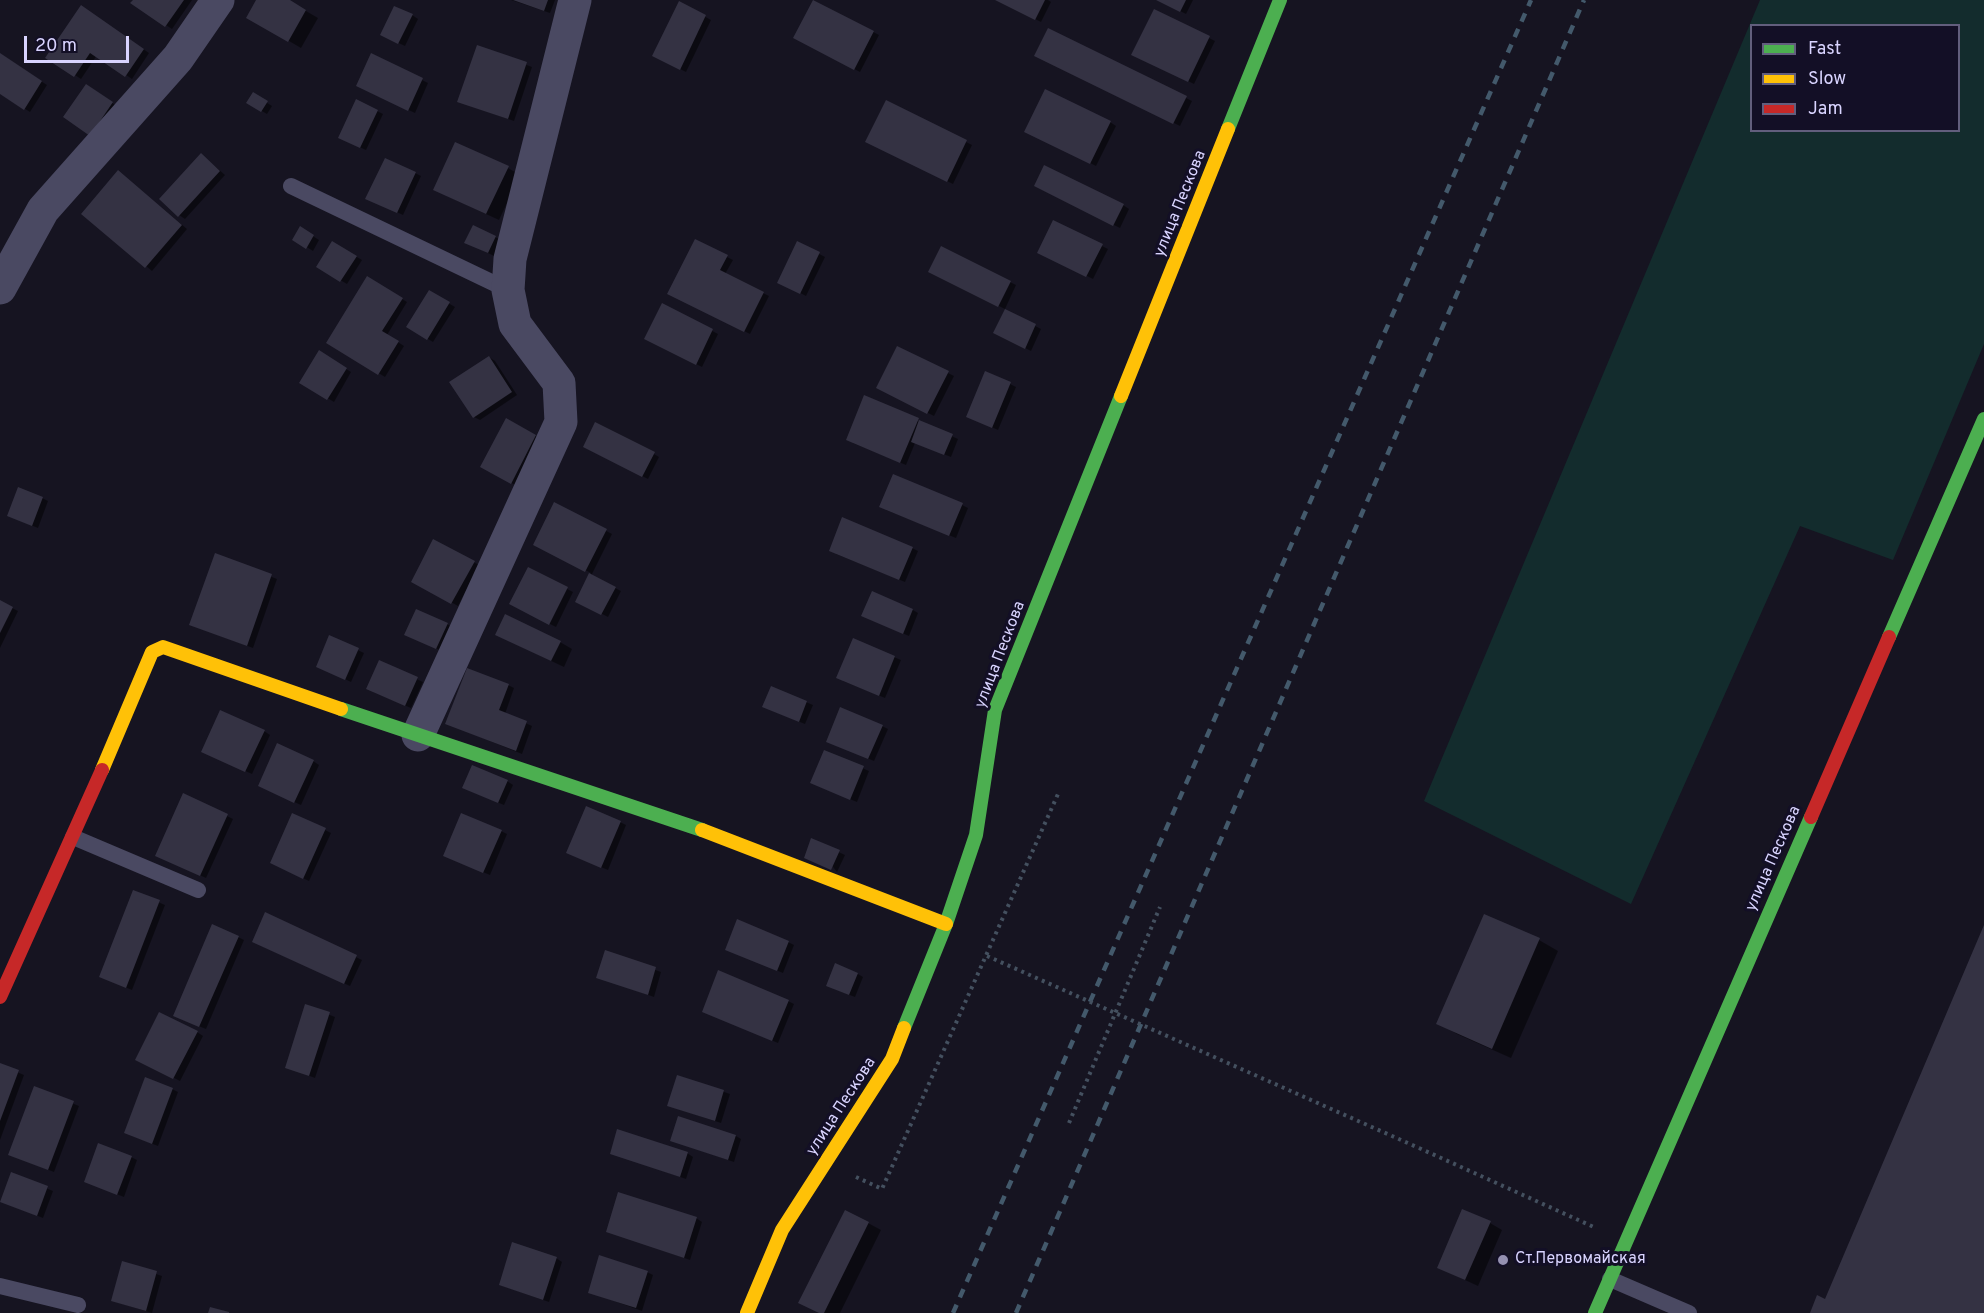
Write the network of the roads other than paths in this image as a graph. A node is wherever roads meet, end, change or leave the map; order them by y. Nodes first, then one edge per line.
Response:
1 (218, 0) edge
2 (574, 0) edge
3 (1280, 0) edge
4 (291, 186) dead end
5 (0, 288) edge
6 (508, 290) junction
7 (1984, 419) edge
8 (418, 735) junction
9 (73, 837) junction
10 (198, 890) dead end
11 (946, 924) junction
12 (0, 997) edge
13 (1610, 1279) junction
14 (0, 1286) edge
15 (78, 1305) dead end
16 (747, 1313) edge
17 (1595, 1313) edge
18 (1689, 1313) edge

1 - 5 street
2 - 6 street
3 - 11 street, улица Пескова
4 - 6 lane
6 - 8 street
7 - 13 street, улица Пескова
8 - 9 street
8 - 11 street
9 - 10 lane
9 - 12 street
11 - 16 street, улица Пескова
13 - 17 street, улица Пескова
13 - 18 lane
14 - 15 lane

